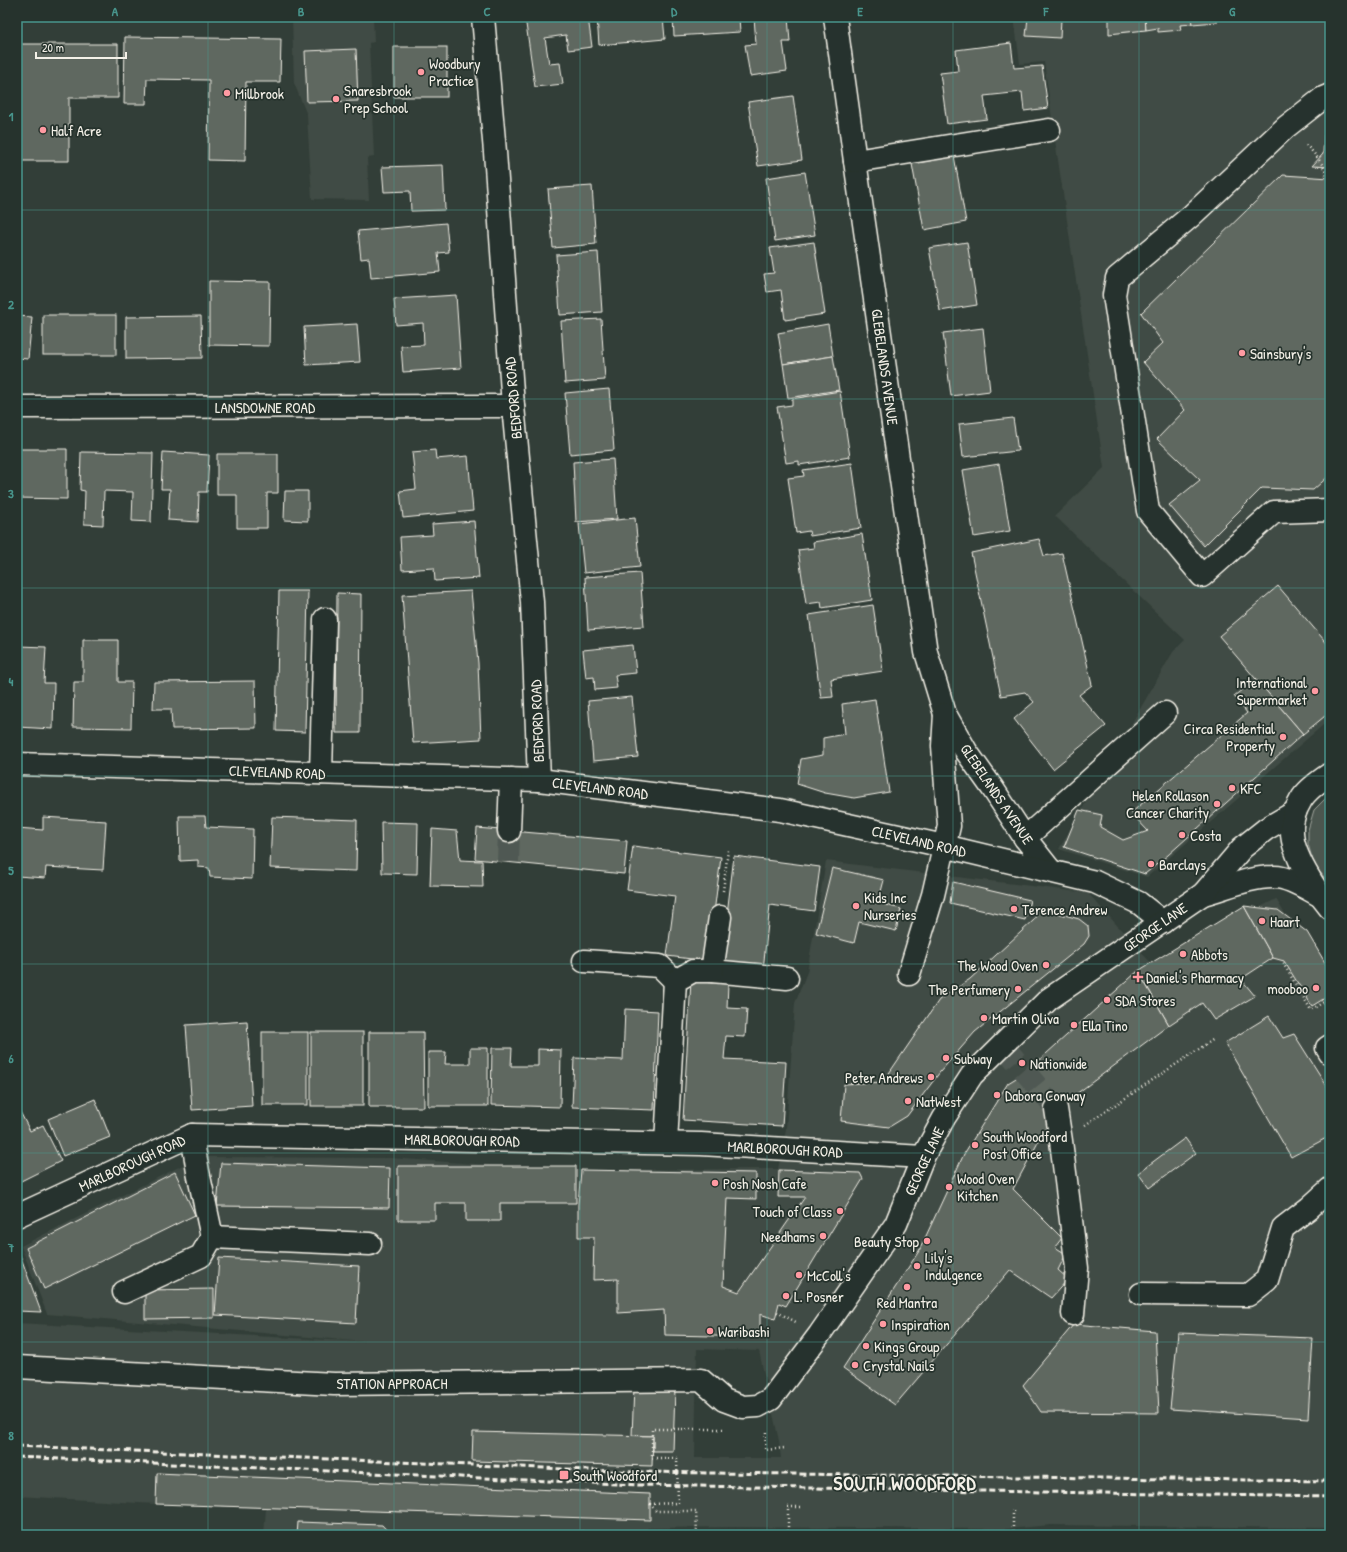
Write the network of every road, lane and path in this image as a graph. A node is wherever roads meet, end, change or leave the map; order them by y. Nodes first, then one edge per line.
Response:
1 (484, 17) edge
2 (835, 17) edge
3 (1330, 95) edge
4 (1050, 130) dead end
5 (1304, 143) dead end
6 (855, 161) junction
7 (1328, 172) edge
8 (1326, 178) dead end
9 (513, 406) junction
10 (17, 407) edge
11 (1330, 510) edge
12 (325, 619) dead end
13 (1165, 713) dead end
14 (945, 714) junction
15 (17, 764) edge
16 (321, 773) junction
17 (1330, 774) edge
18 (511, 779) junction
19 (539, 780) junction
20 (1295, 812) junction
21 (509, 831) tunnel mouth
22 (1025, 838) junction
23 (944, 846) junction
24 (728, 850) dead end
25 (1051, 872) junction
26 (1203, 894) junction
27 (1324, 901) edge
28 (720, 917) joint
29 (1163, 922) junction
30 (584, 961) dead end
31 (1283, 963) dead end
32 (712, 971) junction
33 (909, 974) dead end
34 (787, 978) dead end
35 (675, 981) junction
36 (1330, 998) edge
37 (1214, 1039) dead end
38 (1330, 1046) edge
39 (1330, 1052) edge
40 (1056, 1109) tunnel mouth
41 (192, 1135) junction
42 (1061, 1141) junction
43 (666, 1143) junction
44 (923, 1157) junction
45 (1330, 1189) edge
46 (17, 1216) edge
47 (212, 1237) junction
48 (370, 1244) dead end
49 (124, 1292) dead end
50 (1140, 1294) dead end
51 (1073, 1314) dead end
52 (17, 1367) edge
53 (758, 1406) joint
54 (725, 1430) dead end
55 (761, 1430) dead end
56 (785, 1448) dead end
57 (803, 1507) dead end
58 (1012, 1510) dead end
59 (697, 1534) edge
60 (788, 1535) edge
61 (1013, 1535) edge

1 - 9 street, BEDFORD ROAD
2 - 6 street, GLEBELANDS AVENUE
3 - 11 street
4 - 6 street
5 - 7 path
6 - 14 street, GLEBELANDS AVENUE
7 - 8 path
9 - 10 street, LANSDOWNE ROAD
9 - 19 street, BEDFORD ROAD
12 - 16 street
13 - 22 street
14 - 22 street, GLEBELANDS AVENUE
14 - 23 street, GLEBELANDS AVENUE
15 - 16 street, CLEVELAND ROAD
16 - 18 street, CLEVELAND ROAD
17 - 20 street
18 - 19 street, CLEVELAND ROAD
18 - 21 street
19 - 23 street, CLEVELAND ROAD
20 - 26 street, GEORGE LANE
20 - 27 street
22 - 25 street, GLEBELANDS AVENUE
23 - 25 street, CLEVELAND ROAD
23 - 33 street, GLEBELANDS AVENUE
24 - 28 path
25 - 29 street, CLEVELAND ROAD
26 - 27 street, GEORGE LANE
26 - 29 street, GEORGE LANE
28 - 32 street
29 - 44 street, GEORGE LANE
30 - 35 street
31 - 36 path
32 - 34 street
32 - 35 street
35 - 43 street
37 - 42 path
38 - 39 street
40 - 42 street
41 - 43 street, MARLBOROUGH ROAD
41 - 46 street, MARLBOROUGH ROAD
41 - 47 street
42 - 51 street
43 - 44 street, MARLBOROUGH ROAD
44 - 53 street, GEORGE LANE
45 - 50 street
47 - 48 street
47 - 49 street
52 - 53 street, STATION APPROACH
54 - 59 path, bridge
55 - 56 path
57 - 60 path
58 - 61 path

